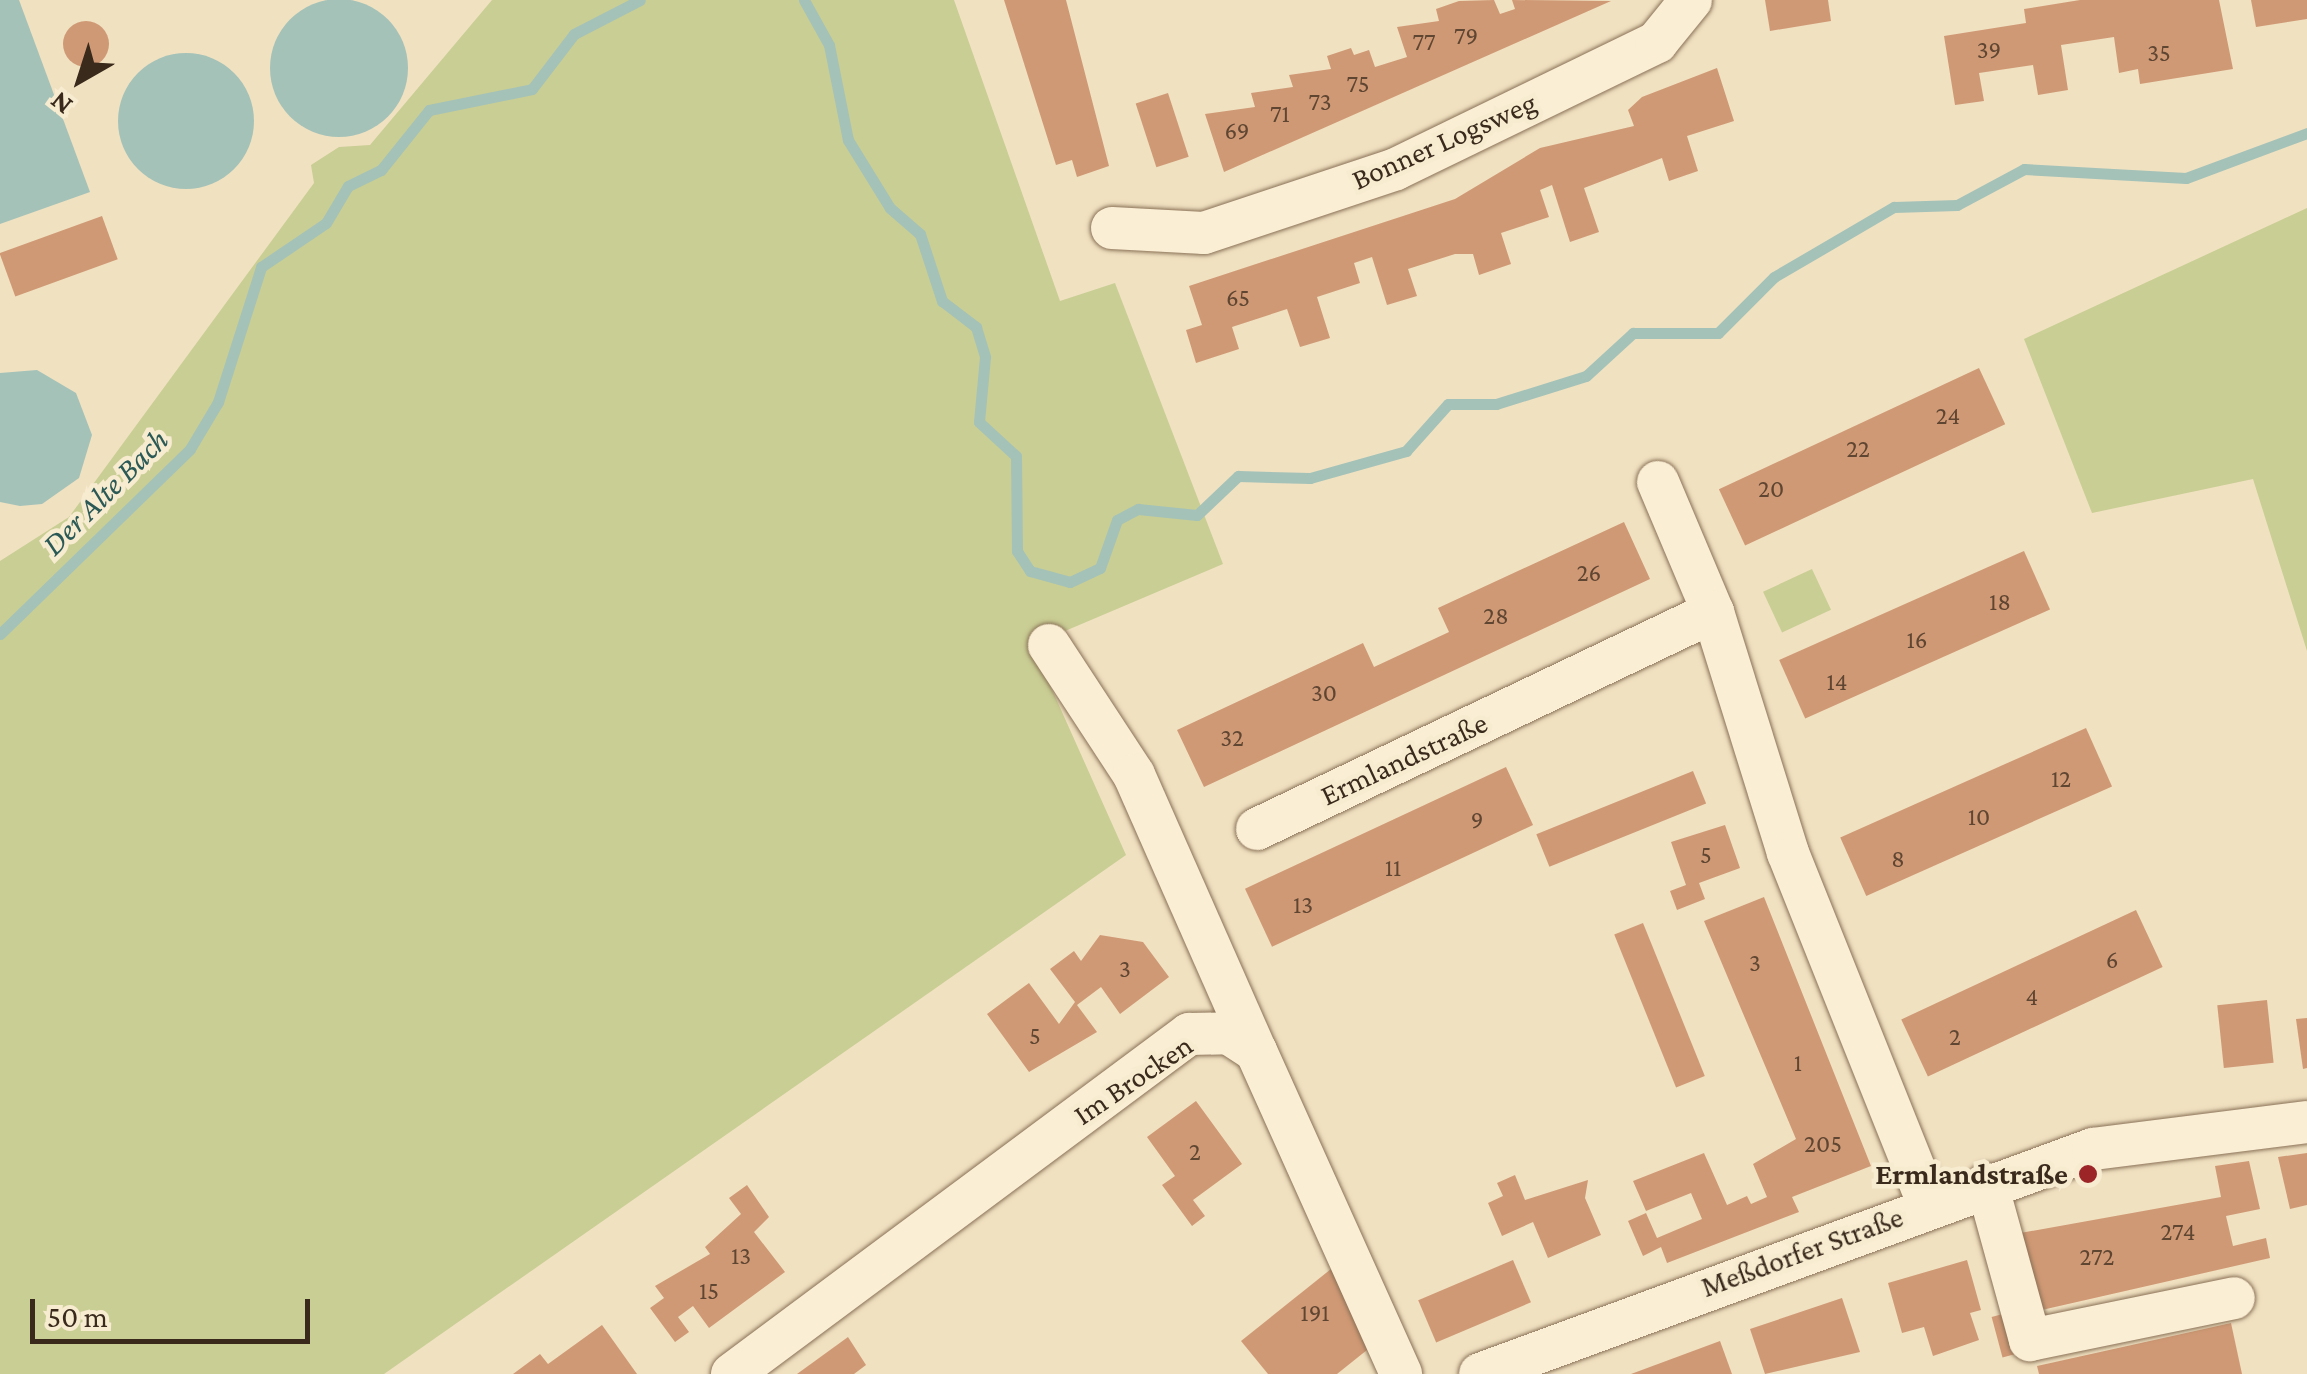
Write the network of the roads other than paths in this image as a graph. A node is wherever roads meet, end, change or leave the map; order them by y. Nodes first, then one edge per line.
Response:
1 (1691, 0) edge
2 (1112, 228) dead end
3 (1658, 482) dead end
4 (1714, 612) junction
5 (1048, 645) dead end
6 (1257, 829) dead end
7 (1256, 1051) junction
8 (2307, 1122) edge
9 (1987, 1184) junction
10 (1930, 1205) junction
11 (2234, 1298) dead end
12 (732, 1374) edge
13 (1401, 1374) edge
14 (1480, 1374) edge

1 - 2 street, Bonner Logsweg
3 - 4 street
4 - 6 street, Ermlandstraße
4 - 10 street
5 - 7 street
7 - 12 street, Im Brocken
7 - 13 street
8 - 9 street, Meßdorfer Straße
9 - 10 street, Meßdorfer Straße
9 - 11 street
10 - 14 street, Meßdorfer Straße

